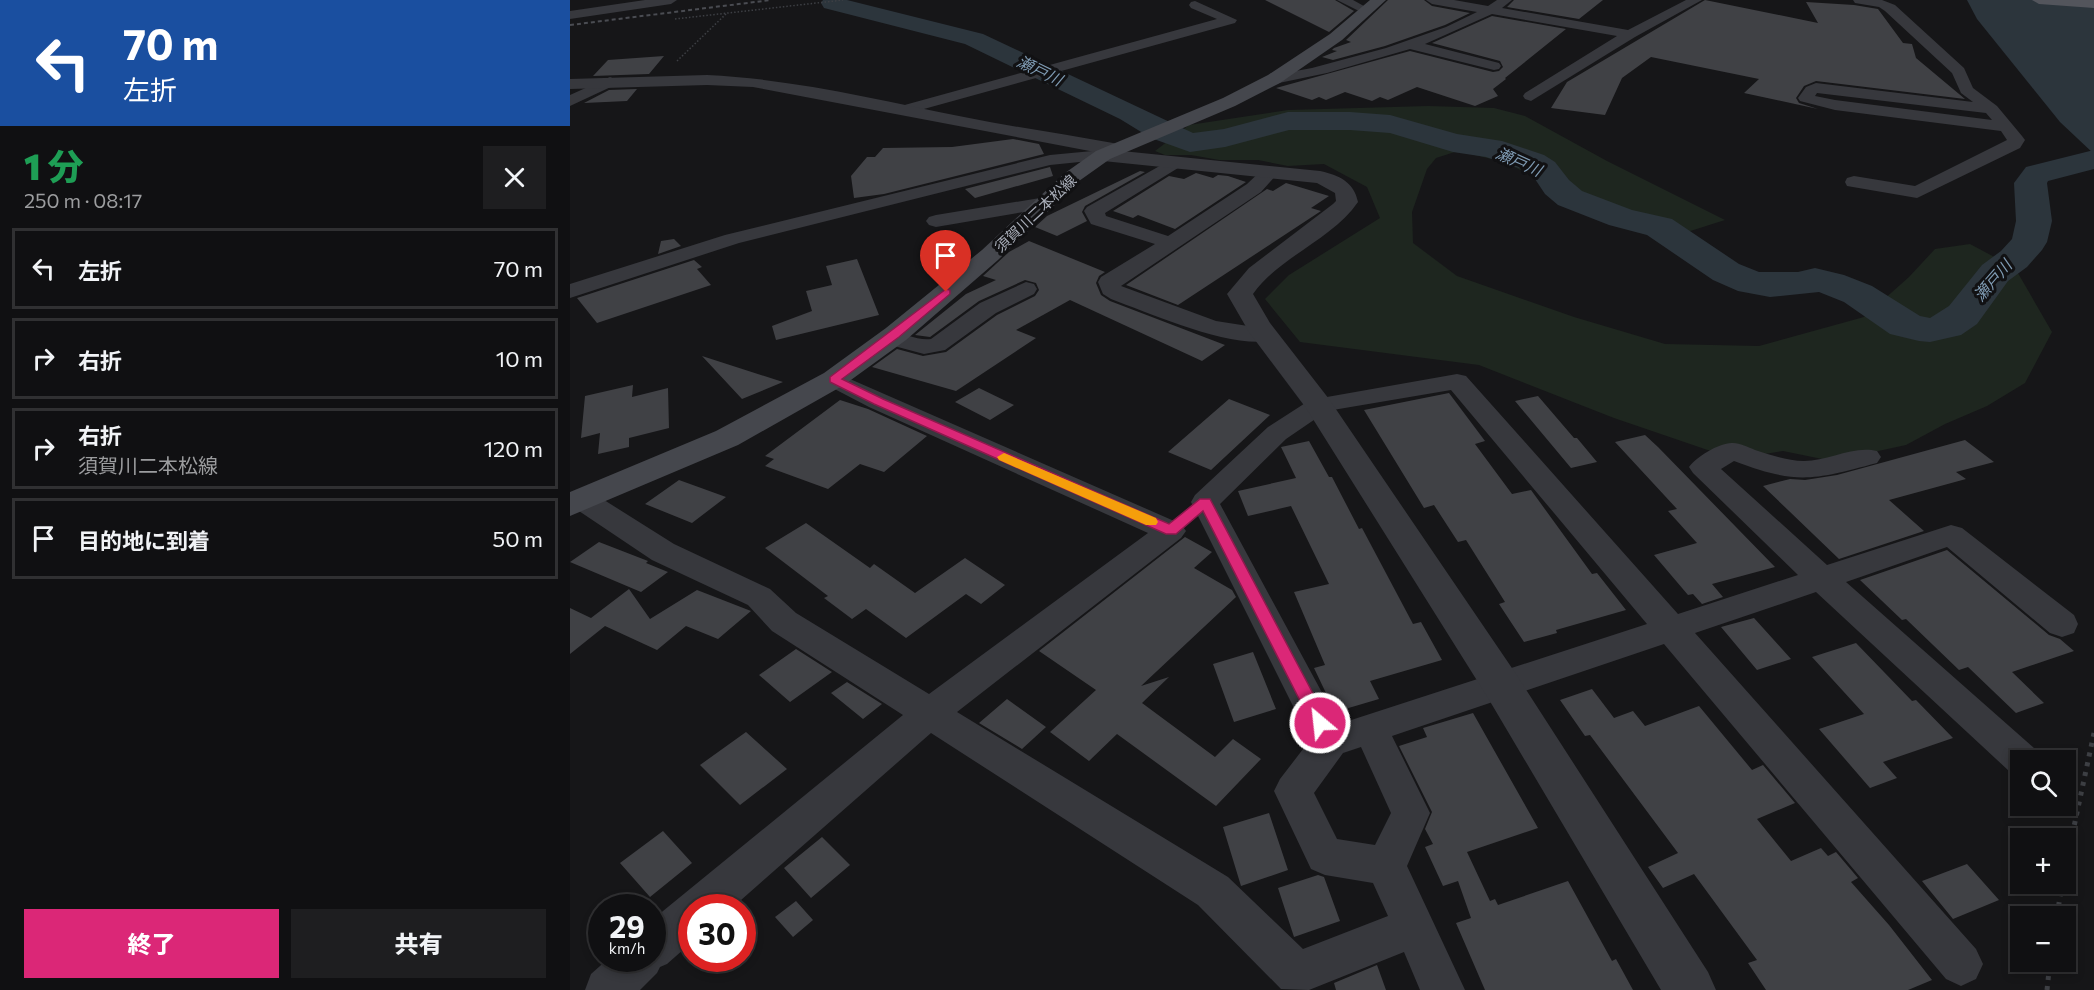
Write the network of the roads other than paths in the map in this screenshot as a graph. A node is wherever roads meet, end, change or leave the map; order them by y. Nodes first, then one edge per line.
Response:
1 (671, 0) edge
2 (1343, 0) edge
3 (1379, 0) edge
4 (1432, 0) edge
5 (1506, 0) edge
6 (1696, 0) edge
7 (1859, 0) edge
8 (2039, 0) edge
9 (2094, 4) edge
10 (1195, 5) dead end
11 (1365, 10) junction
12 (1490, 12) junction
13 (570, 15) edge
14 (1630, 34) junction
15 (1410, 45) junction
16 (1494, 66) dead end
17 (1274, 79) junction
18 (610, 82) junction
19 (570, 84) edge
20 (1531, 96) dead end
21 (570, 101) edge
22 (908, 109) junction
23 (1990, 110) junction
24 (2007, 127) junction
25 (1114, 149) junction
26 (1172, 164) junction
27 (1270, 172) junction
28 (1854, 182) dead end
29 (1046, 202) junction
30 (936, 221) dead end
31 (1171, 243) junction
32 (1026, 289) dead end
33 (570, 291) edge
34 (1266, 335) junction
35 (891, 338) junction
36 (834, 379) junction
37 (1319, 405) junction
38 (1867, 457) dead end
39 (577, 502) edge
40 (1205, 502) junction
41 (1171, 531) junction
42 (1822, 579) junction
43 (2062, 624) dead end
44 (1673, 629) junction
45 (1502, 686) junction
46 (930, 713) junction
47 (1370, 729) junction
48 (1330, 742) junction
49 (2011, 750) edge
50 (1386, 866) junction
51 (717, 894) edge
52 (678, 926) edge
53 (1413, 927) junction
54 (666, 937) edge
55 (1961, 964) dead end
56 (627, 972) edge
57 (608, 990) edge
58 (1443, 990) edge
59 (1690, 990) edge

1 - 13 street
2 - 11 street
3 - 11 main road, 須賀川二本松線
4 - 12 street
5 - 12 street
6 - 14 street
7 - 23 street
8 - 9 main road
10 - 22 street
11 - 17 main road, 須賀川二本松線
12 - 14 street
12 - 15 street
14 - 20 street
15 - 16 street
15 - 17 street
17 - 25 main road, 須賀川二本松線
18 - 19 street
18 - 21 street
18 - 22 street
22 - 25 street
23 - 24 street
23 - 24 street
24 - 28 street
25 - 26 street
25 - 29 main road, 須賀川二本松線
25 - 33 street
26 - 27 street
26 - 31 street
27 - 31 street
27 - 34 street
29 - 30 street
29 - 35 main road, 須賀川二本松線
31 - 34 street
32 - 35 street
34 - 37 street
35 - 36 main road, 須賀川二本松線
36 - 39 main road, 須賀川二本松線
36 - 41 street
37 - 40 street
37 - 44 street
37 - 45 street
38 - 42 street
39 - 46 street
40 - 41 street
40 - 48 street
41 - 46 street
42 - 43 street
42 - 44 street
42 - 49 street
44 - 45 street
44 - 55 street
45 - 47 street
45 - 59 street
46 - 51 street
46 - 53 street
47 - 48 street
47 - 50 street
48 - 50 street
50 - 53 street
52 - 54 street
53 - 58 street
56 - 57 street

